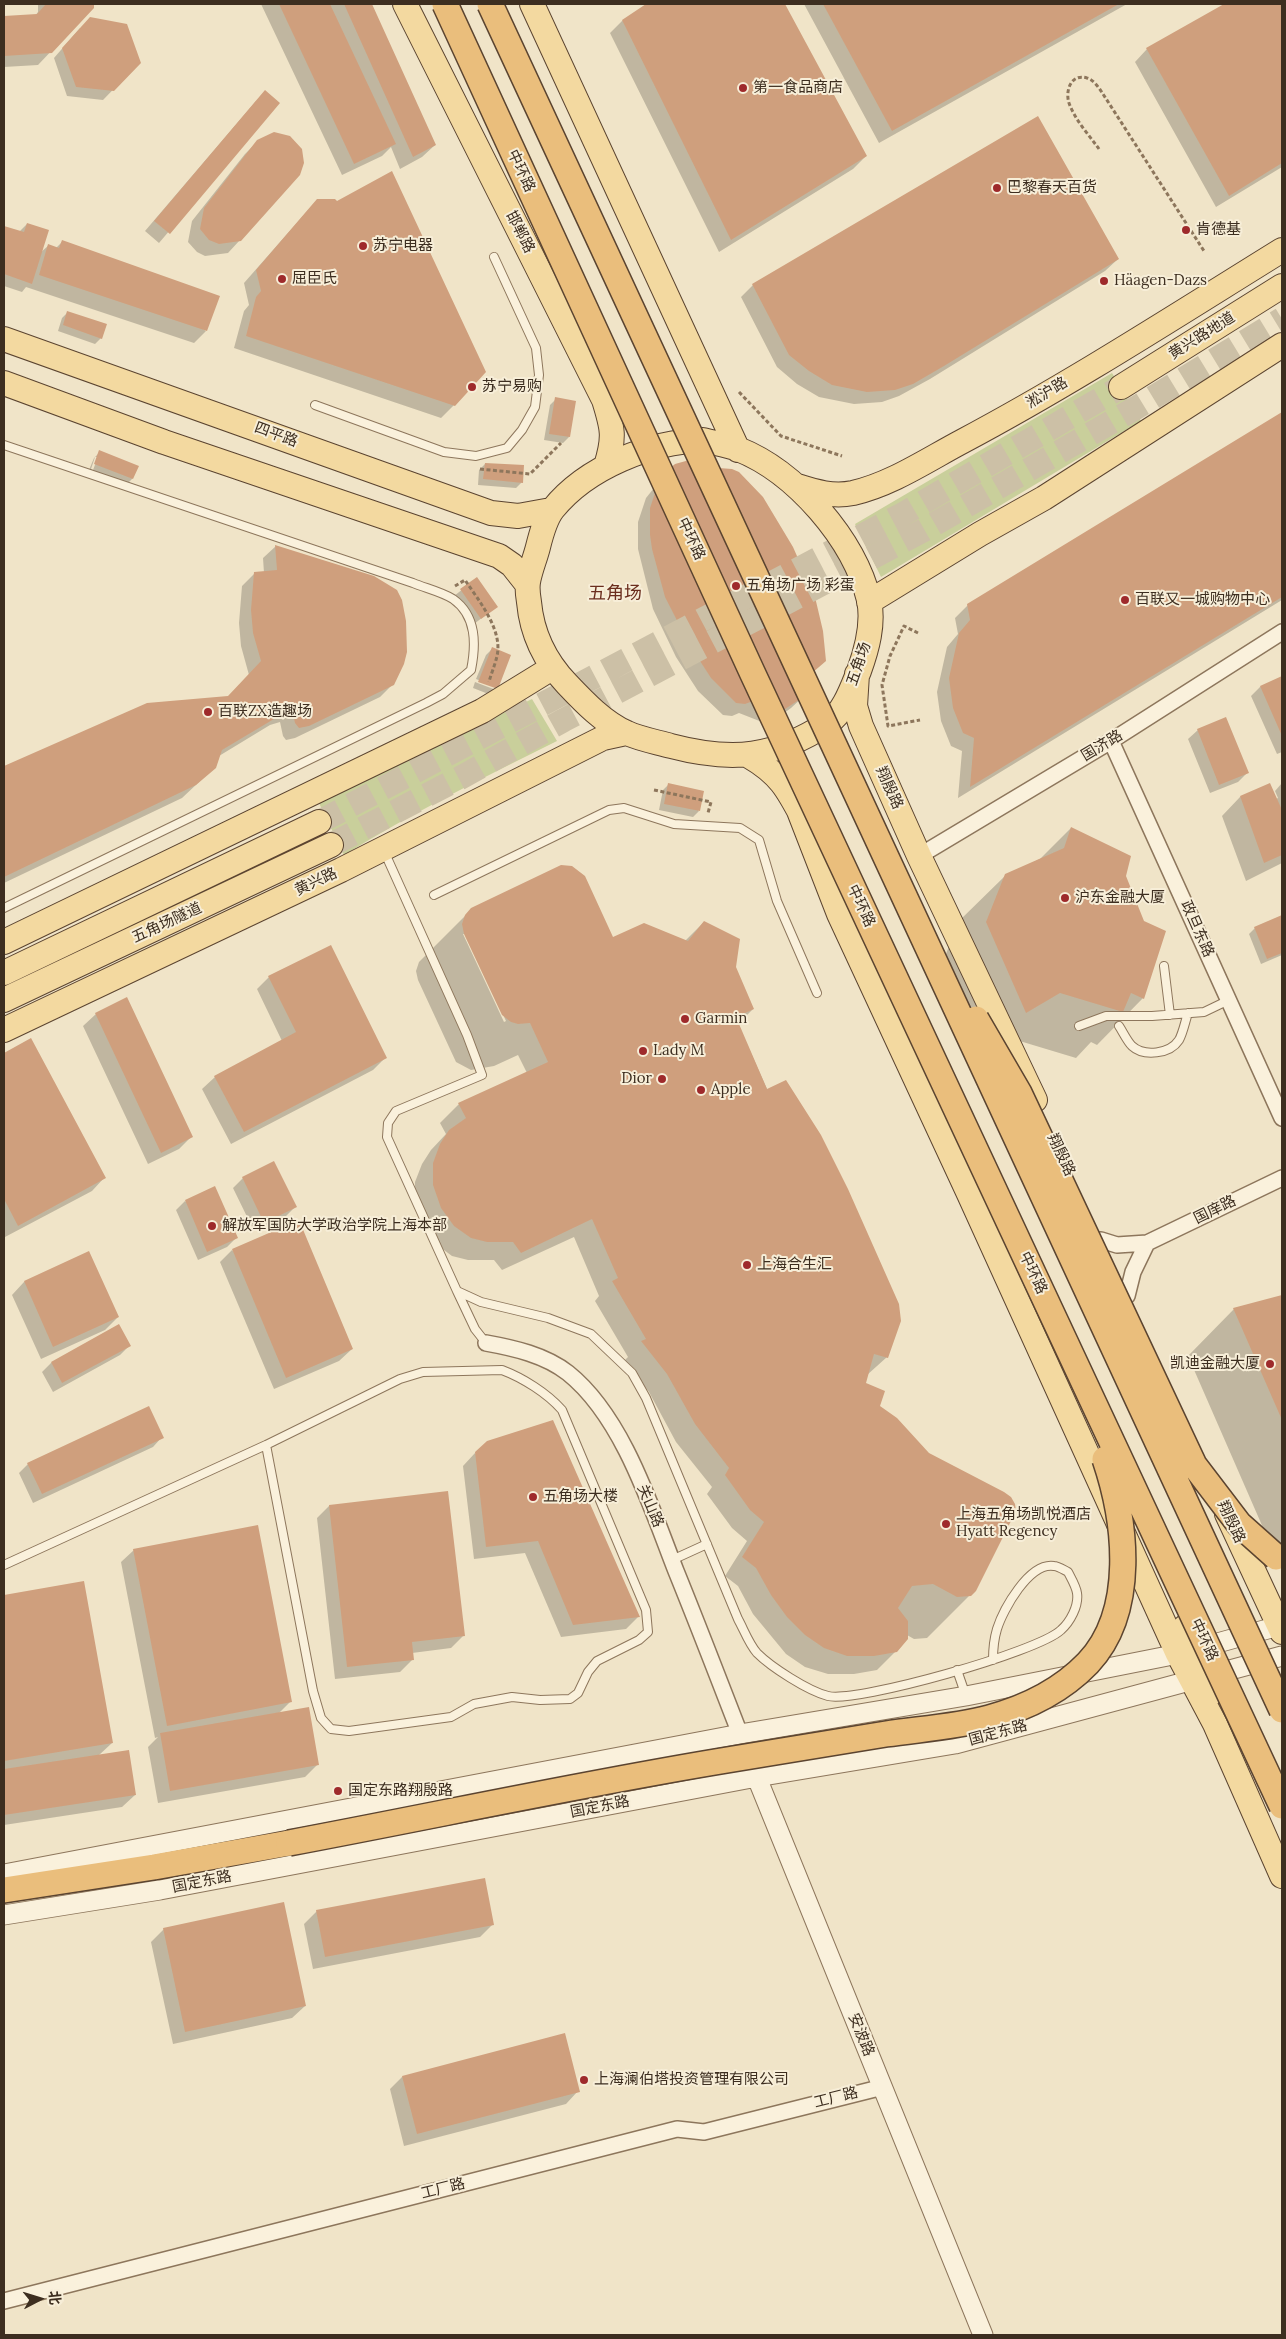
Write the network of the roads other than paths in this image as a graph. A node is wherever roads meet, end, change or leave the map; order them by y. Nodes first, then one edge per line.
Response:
1 (405, 4) edge
2 (445, 4) edge
3 (490, 4) edge
4 (532, 4) edge
5 (1282, 250) edge
6 (494, 257) dead end
7 (1282, 286) edge
8 (4, 339) edge
9 (1282, 345) edge
10 (4, 383) edge
11 (1121, 387) tunnel mouth
12 (315, 405) dead end
13 (4, 445) edge
14 (738, 450) junction
15 (606, 466) junction
16 (797, 486) junction
17 (551, 510) junction
18 (527, 584) junction
19 (869, 602) junction
20 (1282, 632) edge
21 (552, 668) junction
22 (857, 674) junction
23 (626, 733) junction
24 (1111, 740) junction
25 (749, 756) junction
26 (319, 822) tunnel mouth
27 (330, 845) tunnel mouth
28 (383, 849) junction
29 (919, 856) junction
30 (892, 872) junction
31 (854, 890) junction
32 (434, 895) dead end
33 (4, 908) edge
34 (4, 942) edge
35 (1164, 966) dead end
36 (4, 973) edge
37 (816, 993) dead end
38 (4, 1000) edge
39 (1229, 1000) junction
40 (1188, 1013) junction
41 (1170, 1015) junction
42 (1079, 1026) dead end
43 (1119, 1026) dead end
44 (4, 1030) edge
45 (1282, 1118) edge
46 (1282, 1178) edge
47 (1101, 1240) junction
48 (1147, 1243) junction
49 (457, 1291) junction
50 (1126, 1296) junction
51 (486, 1343) joint
52 (266, 1445) junction
53 (707, 1544) junction
54 (672, 1560) junction
55 (1282, 1560) edge
56 (4, 1565) edge
57 (1281, 1627) edge
58 (1186, 1651) junction
59 (1282, 1656) edge
60 (993, 1660) junction
61 (957, 1670) junction
62 (1200, 1679) junction
63 (966, 1696) junction
64 (1282, 1710) edge
65 (740, 1734) junction
66 (757, 1778) junction
67 (1282, 1806) edge
68 (4, 1874) edge
69 (1282, 1876) edge
70 (4, 1890) edge
71 (4, 1915) edge
72 (882, 2087) junction
73 (4, 2301) edge
74 (983, 2335) edge

1 - 15 main road, 邯郸路
2 - 31 highway, 中环路, bridge
3 - 30 highway, bridge
4 - 14 main road
5 - 16 main road, 淞沪路
6 - 12 lane
7 - 11 main road, 黄兴路地道
8 - 17 main road, 四平路
9 - 19 main road
10 - 18 main road
13 - 33 lane
14 - 15 main road, 五角场
14 - 16 main road, 五角场
15 - 17 main road, 五角场
16 - 19 main road, 五角场
17 - 18 main road, 五角场
18 - 21 main road, 五角场
19 - 22 main road, 五角场
20 - 24 street, 国济路
21 - 23 main road, 五角场
21 - 34 main road
22 - 25 main road, 五角场
22 - 29 main road, 翔殷路
23 - 25 main road, 五角场
23 - 28 main road, 黄兴路
24 - 29 street, 国济路
24 - 39 street, 政旦东路
25 - 58 main road
26 - 36 main road, 五角场隧道
27 - 38 main road, 五角场隧道
28 - 44 main road, 黄兴路
28 - 49 lane
29 - 47 main road, 翔殷路
30 - 55 highway, bridge
30 - 64 highway, bridge
31 - 67 highway, 中环路, bridge
31 - 70 highway, bridge
32 - 37 lane
35 - 41 lane
39 - 40 lane
39 - 45 street, 政旦东路
40 - 41 lane
40 - 43 lane
41 - 42 lane
46 - 48 street, 国庠路
47 - 48 street, 国庠路
47 - 50 main road, 翔殷路
48 - 50 street
49 - 51 lane
49 - 53 lane
50 - 57 main road, 翔殷路
51 - 54 street, 关山路
52 - 52 lane
52 - 56 lane
53 - 54 lane
53 - 61 lane
54 - 65 street, 关山路
57 - 58 street
58 - 62 main road
58 - 63 street
59 - 62 street, 国定东路
60 - 60 lane
60 - 61 lane
61 - 63 lane
62 - 66 street, 国定东路
62 - 69 main road
63 - 65 street
65 - 66 street, 安波路
65 - 68 street
66 - 71 street, 国定东路
66 - 72 street, 安波路
72 - 73 street, 工厂路
72 - 74 street, 安波路

